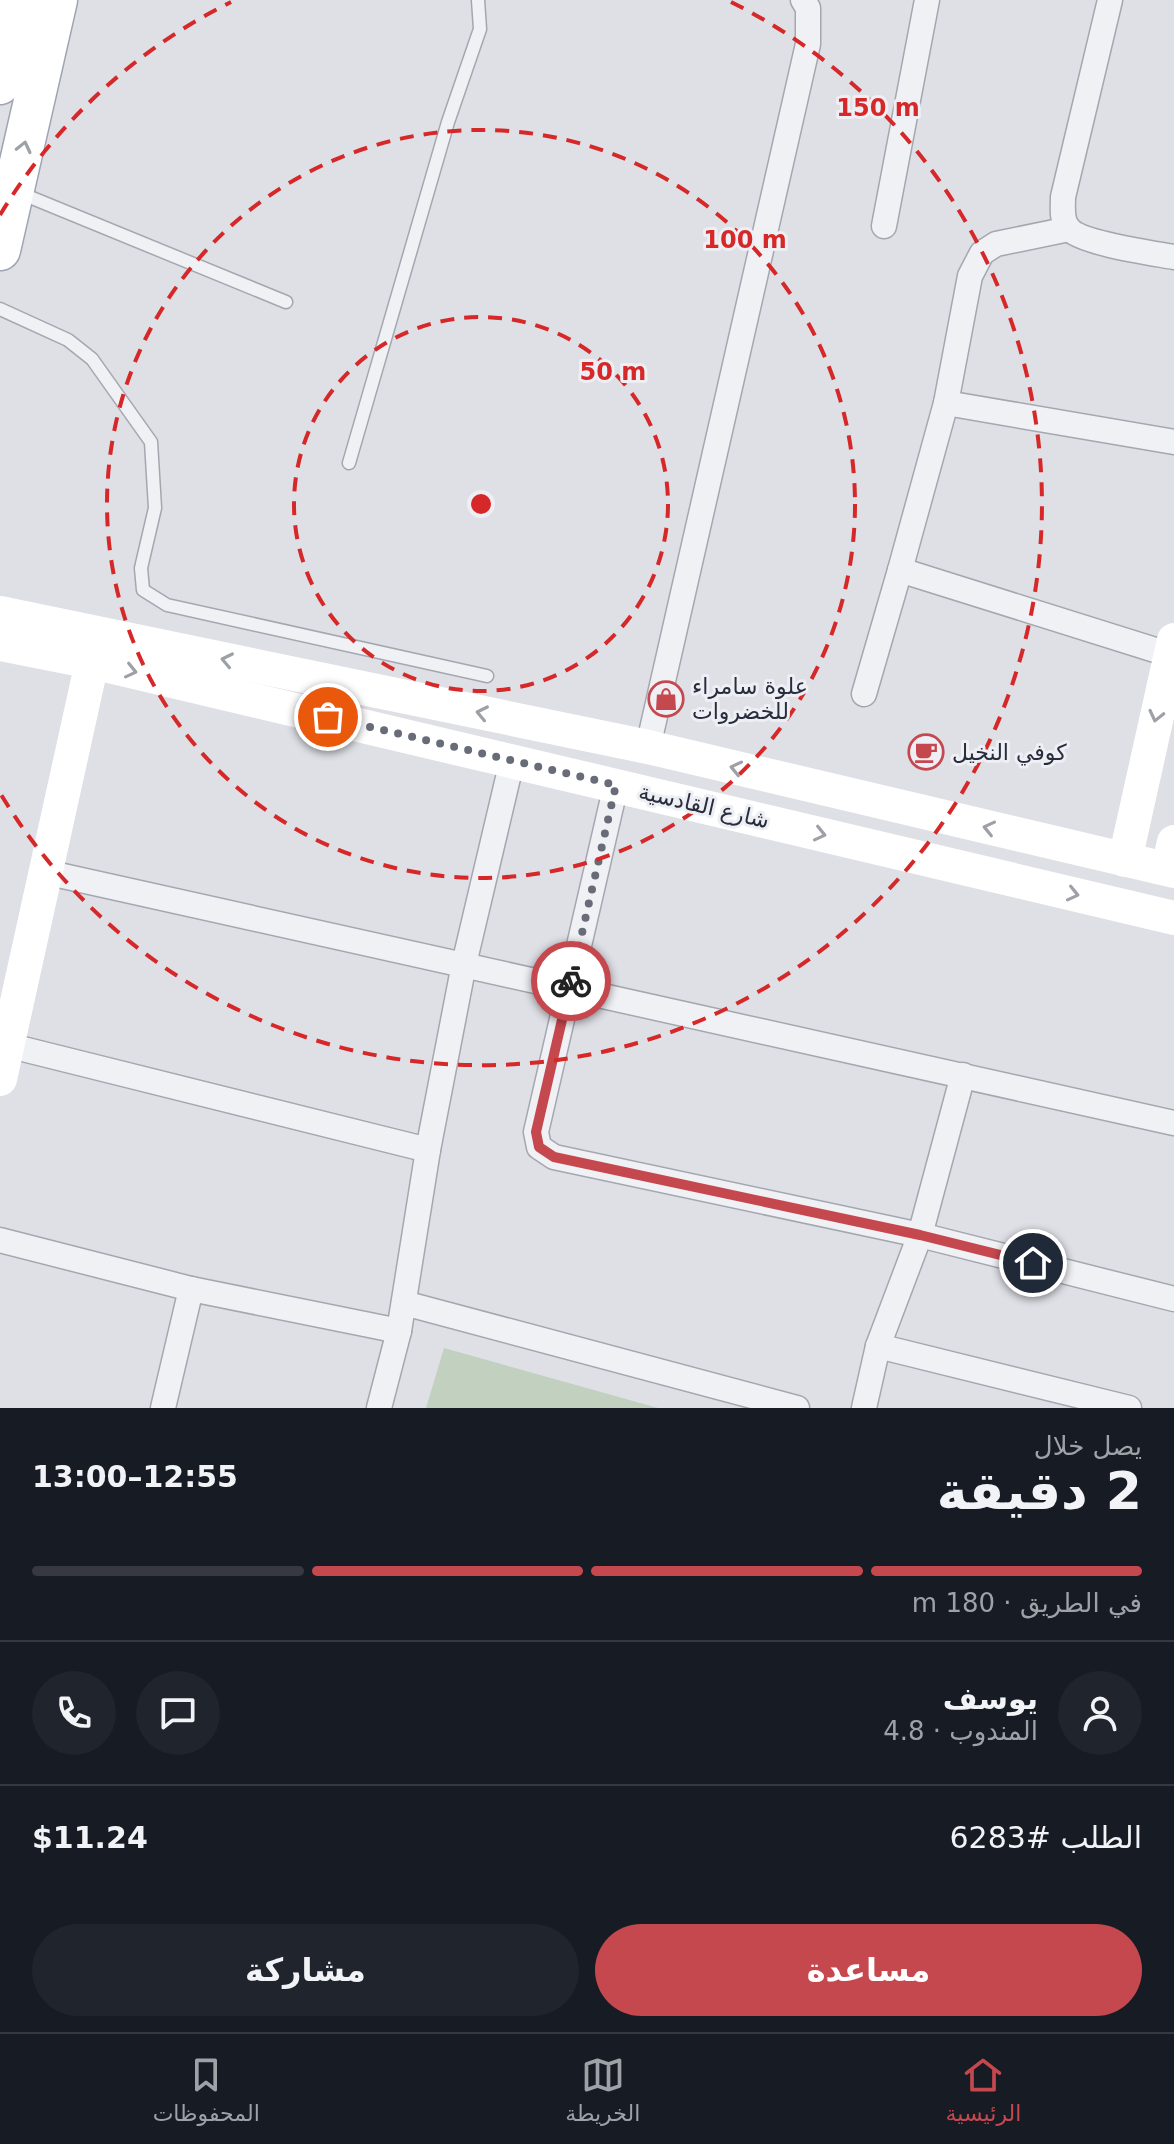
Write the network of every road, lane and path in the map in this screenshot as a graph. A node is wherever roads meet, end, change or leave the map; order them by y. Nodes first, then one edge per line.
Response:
1 (18, 0) edge
2 (57, 0) edge
3 (478, 0) edge
4 (927, 0) edge
5 (1110, 0) edge
6 (807, 3) edge
7 (0, 84) edge
8 (14, 190) junction
9 (884, 226) dead end
10 (1069, 229) junction
11 (0, 250) edge
12 (1174, 257) edge
13 (286, 302) dead end
14 (0, 309) edge
15 (946, 403) junction
16 (1174, 442) edge
17 (349, 463) dead end
18 (900, 570) junction
19 (0, 613) edge
20 (0, 644) edge
21 (1172, 648) edge
22 (92, 662) junction
23 (487, 676) dead end
24 (864, 694) dead end
25 (648, 747) junction
26 (512, 761) junction
27 (616, 785) junction
28 (1125, 860) junction
29 (1172, 861) edge
30 (45, 872) junction
31 (1174, 918) edge
32 (464, 964) junction
33 (569, 987) junction
34 (7, 1045) junction
35 (963, 1075) junction
36 (0, 1079) edge
37 (1174, 1123) edge
38 (428, 1150) junction
39 (920, 1235) junction
40 (0, 1240) edge
41 (191, 1289) junction
42 (1174, 1299) edge
43 (404, 1303) junction
44 (399, 1331) junction
45 (878, 1346) junction
46 (163, 1408) edge
47 (379, 1408) edge
48 (797, 1408) edge
49 (864, 1408) edge
50 (1129, 1408) edge

1 - 7 main road
8 -> 2 main road
3 - 17 lane
4 - 9 street
5 - 10 street
6 - 25 street
8 - 11 main road
8 - 13 lane
10 - 12 street
10 - 15 street
14 - 23 lane
15 - 16 street
15 - 18 street
18 - 21 street
18 - 24 street
25 -> 19 main road, شارع القادسية
20 - 22 main road, شارع القادسية
21 -> 28 main road
22 -> 26 main road, شارع القادسية
22 - 30 main road
28 -> 25 main road, شارع القادسية
26 - 27 main road, شارع القادسية
26 - 32 street
27 -> 31 main road, شارع القادسية
27 - 33 street
28 - 29 main road, شارع القادسية
30 - 32 street
30 - 34 main road
32 - 33 street
32 - 38 street
33 - 35 street
33 - 39 street
34 - 36 main road
34 - 38 street
35 - 37 street
35 - 39 street
38 - 43 street
39 - 42 street
39 - 45 street
40 - 41 street
41 - 44 street
41 - 46 street
43 - 44 street
43 - 48 street
44 - 47 street
45 - 49 street
45 - 50 street

